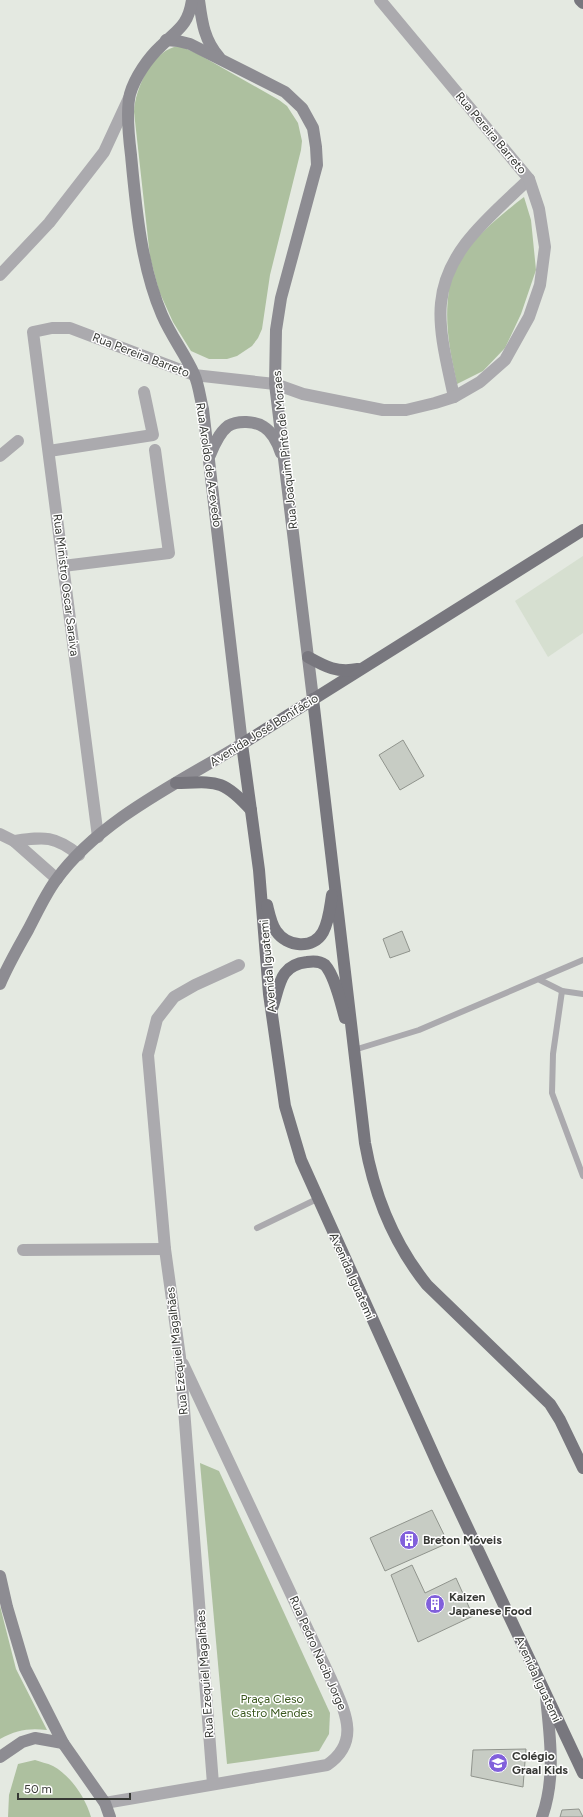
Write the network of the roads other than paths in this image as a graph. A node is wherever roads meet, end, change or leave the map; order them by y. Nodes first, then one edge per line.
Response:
1 (192, 0) edge
2 (199, 0) edge
3 (380, 0) edge
4 (580, 0) edge
5 (583, 3) edge
6 (166, 40) junction
7 (224, 62) junction
8 (130, 95) junction
9 (529, 179) junction
10 (0, 275) edge
11 (33, 332) joint
12 (194, 375) junction
13 (275, 384) junction
14 (144, 392) dead end
15 (454, 397) junction
16 (18, 441) dead end
17 (155, 450) dead end
18 (48, 451) junction
19 (210, 455) junction
20 (0, 456) edge
21 (286, 465) junction
22 (583, 530) edge
23 (63, 566) junction
24 (308, 657) junction
25 (362, 668) junction
26 (313, 699) junction
27 (242, 744) junction
28 (176, 783) junction
29 (251, 810) junction
30 (0, 834) edge
31 (98, 837) junction
32 (14, 841) junction
33 (79, 855) junction
34 (259, 870) junction
35 (57, 879) junction
36 (334, 882) junction
37 (583, 960) edge
38 (239, 965) dead end
39 (540, 980) junction
40 (0, 984) edge
41 (562, 991) junction
42 (583, 994) edge
43 (271, 1011) junction
44 (354, 1047) junction
45 (583, 1176) edge
46 (317, 1199) junction
47 (257, 1228) dead end
48 (165, 1249) junction
49 (23, 1250) dead end
50 (180, 1357) junction
51 (583, 1468) edge
52 (0, 1576) edge
53 (546, 1696) junction
54 (63, 1743) junction
55 (0, 1757) edge
56 (583, 1773) edge
57 (213, 1784) junction
58 (105, 1803) junction
59 (110, 1817) edge
60 (542, 1817) edge

1 - 6 main road, Rua Aroldo de Azevedo
2 - 7 main road
3 - 9 street, Rua Pereira Barreto
4 - 5 main road
6 - 7 main road, Rua Joaquim Pinto de Moraes
6 - 8 main road, Rua Aroldo de Azevedo
7 - 13 main road, Rua Joaquim Pinto de Moraes
8 - 10 street
8 - 12 main road, Rua Aroldo de Azevedo
9 - 15 street
9 - 15 street, Rua Pereira Barreto
11 - 12 street, Rua Pereira Barreto
11 - 18 street, Rua Ministro Oscar Saraiva
12 - 13 street, Rua Pereira Barreto
12 - 19 main road, Rua Aroldo de Azevedo
13 - 15 street, Rua Pereira Barreto
13 - 21 main road, Rua Joaquim Pinto de Moraes
14 - 18 street
16 - 20 street
17 - 23 street
18 - 23 street, Rua Ministro Oscar Saraiva
19 - 21 main road
19 - 27 main road, Rua Aroldo de Azevedo
21 - 24 main road, Rua Joaquim Pinto de Moraes
22 - 25 main road, Avenida José Bonifácio
23 - 31 street, Rua Ministro Oscar Saraiva
24 - 25 main road
24 - 26 main road, Rua Joaquim Pinto de Moraes
25 - 26 main road, Avenida José Bonifácio
26 - 27 main road, Avenida José Bonifácio
26 - 36 main road
27 - 28 main road, Avenida José Bonifácio
27 - 29 main road, Avenida Iguatemi
28 - 29 main road
28 - 31 main road, Avenida José Bonifácio
29 - 34 main road, Avenida Iguatemi
30 - 32 street
31 - 33 main road, Avenida José Bonifácio
32 - 33 street
32 - 35 street
33 - 35 main road, Avenida José Bonifácio
34 - 36 main road
34 - 43 main road, Avenida Iguatemi
35 - 40 main road, Avenida José Bonifácio
36 - 44 main road
37 - 39 lane
38 - 48 street, Rua Ezequiel Magalhães
39 - 41 lane
39 - 44 lane
41 - 42 lane
41 - 45 lane
43 - 44 main road
43 - 46 main road, Avenida Iguatemi
44 - 51 main road
46 - 47 lane
46 - 53 main road, Avenida Iguatemi
48 - 49 street
48 - 50 street, Rua Ezequiel Magalhães
50 - 57 street, Rua Ezequiel Magalhães
50 - 57 street, Rua Pedro Nacib Jorge
52 - 54 main road
53 - 56 main road, Avenida Iguatemi
53 - 60 main road
54 - 55 main road
54 - 58 main road
57 - 58 street, Rua Pedro Nacib Jorge
58 - 59 main road

